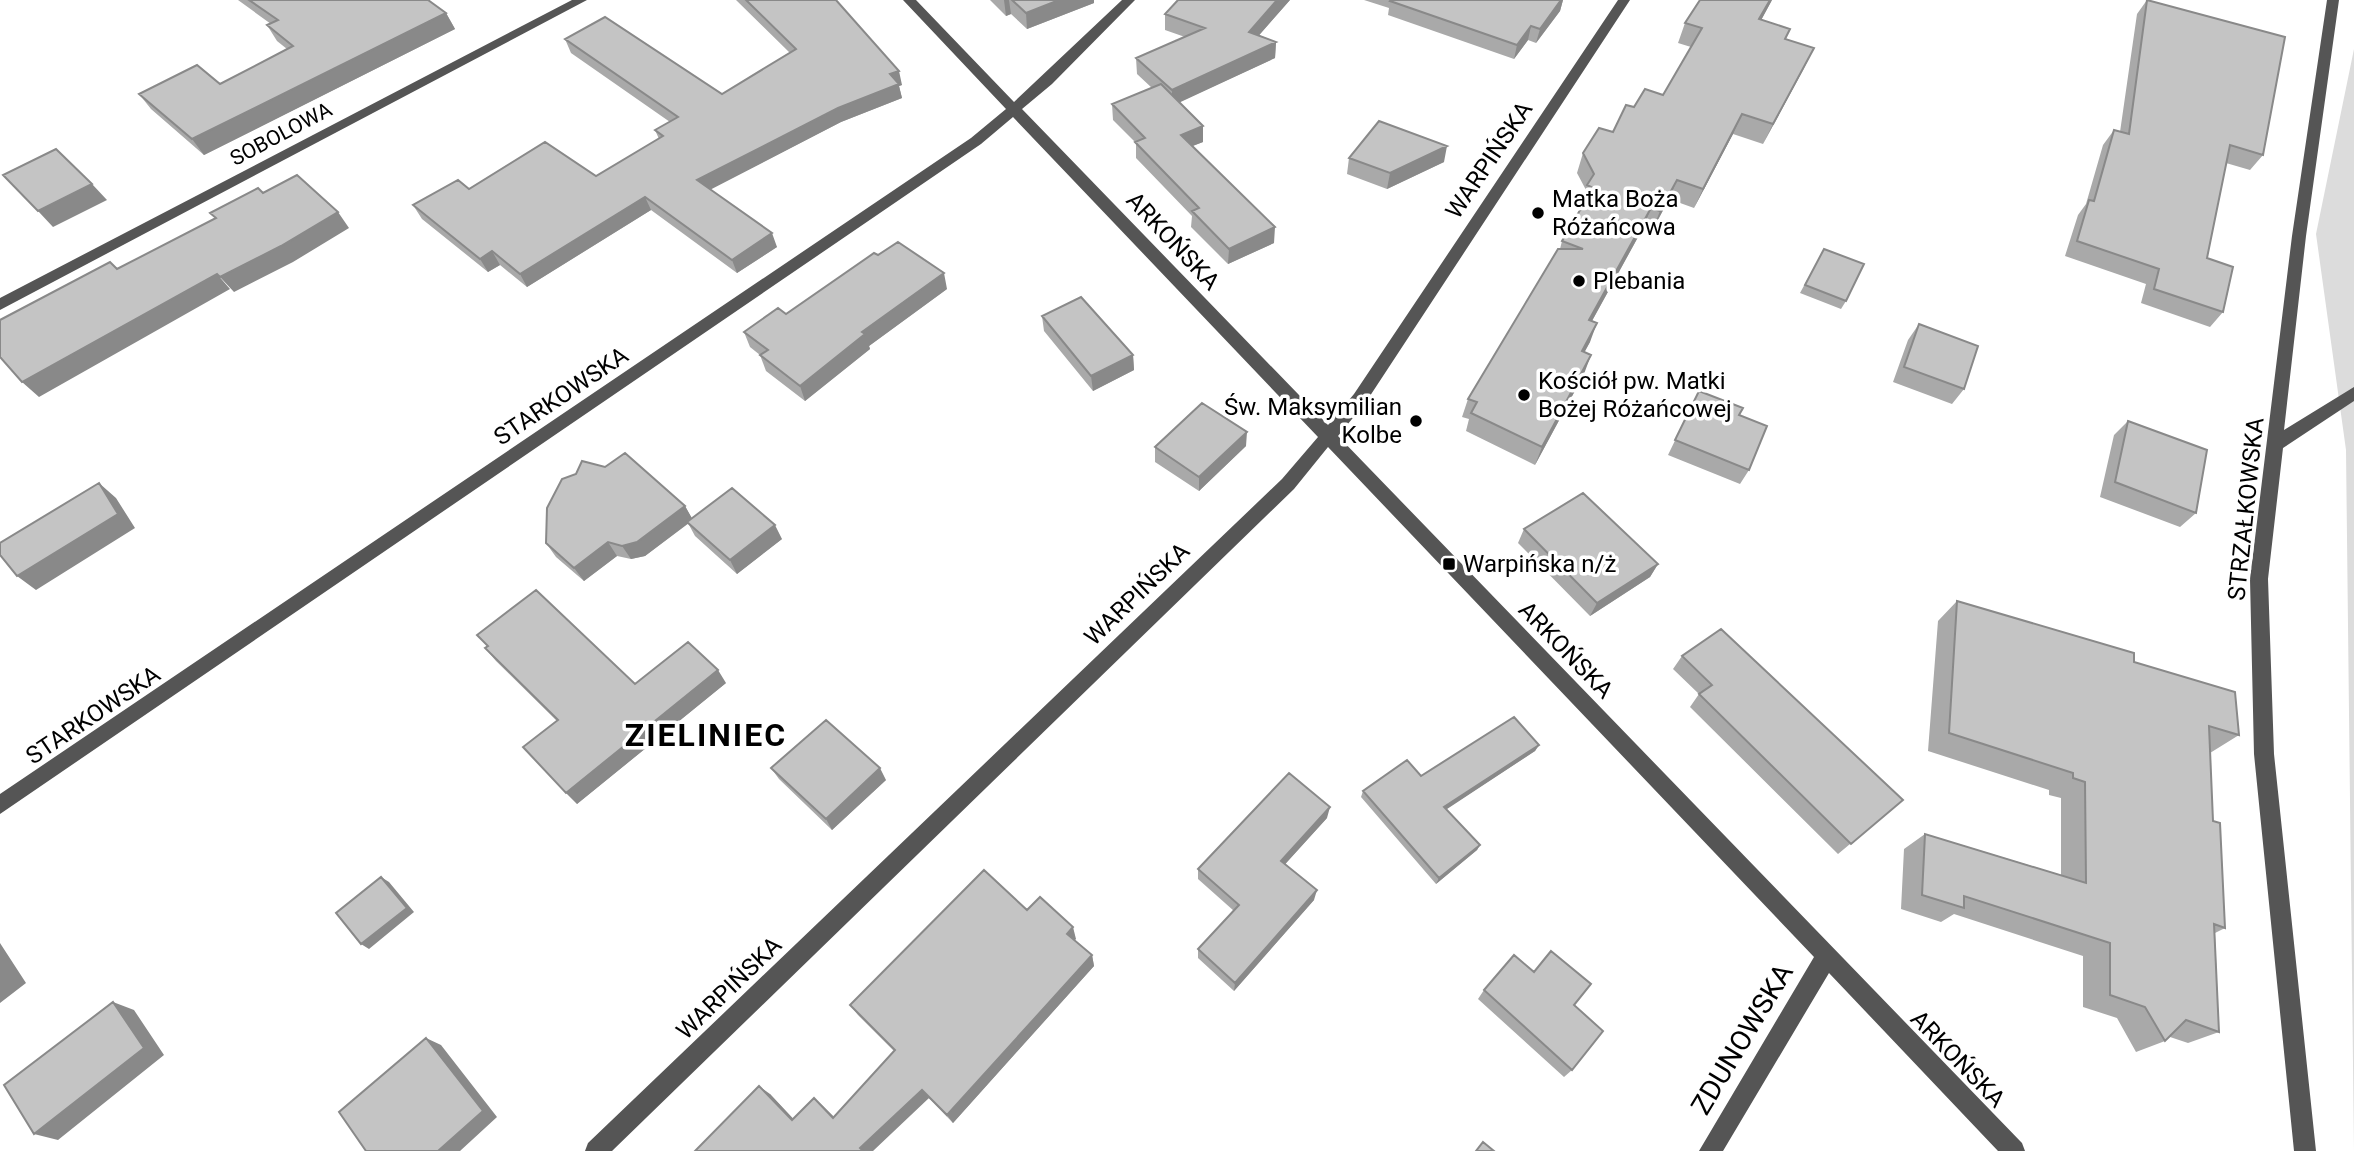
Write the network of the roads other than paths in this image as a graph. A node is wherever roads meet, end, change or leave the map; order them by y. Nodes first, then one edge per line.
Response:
1 (581, 0) edge
2 (909, 0) edge
3 (1129, 0) edge
4 (1625, 0) edge
5 (2333, 0) edge
6 (1014, 108) junction
7 (0, 305) edge
8 (2354, 393) edge
9 (1326, 438) junction
10 (2277, 443) junction
11 (0, 805) edge
12 (1826, 957) junction
13 (596, 1151) edge
14 (1710, 1151) edge
15 (2014, 1151) edge
16 (2305, 1151) edge

1 - 7 street, SOBOLOWA
2 - 6 street, ARKOŃSKA
3 - 6 street, STARKOWSKA
4 - 9 street, WARPIŃSKA
5 - 10 street, STRZAŁKOWSKA
6 - 9 street, ARKOŃSKA
6 - 11 street, STARKOWSKA
8 - 10 street
9 - 12 street, ARKOŃSKA
9 - 13 street, WARPIŃSKA
10 - 16 street, STRZAŁKOWSKA
12 - 14 street, ZDUNOWSKA
12 - 15 street, ARKOŃSKA

